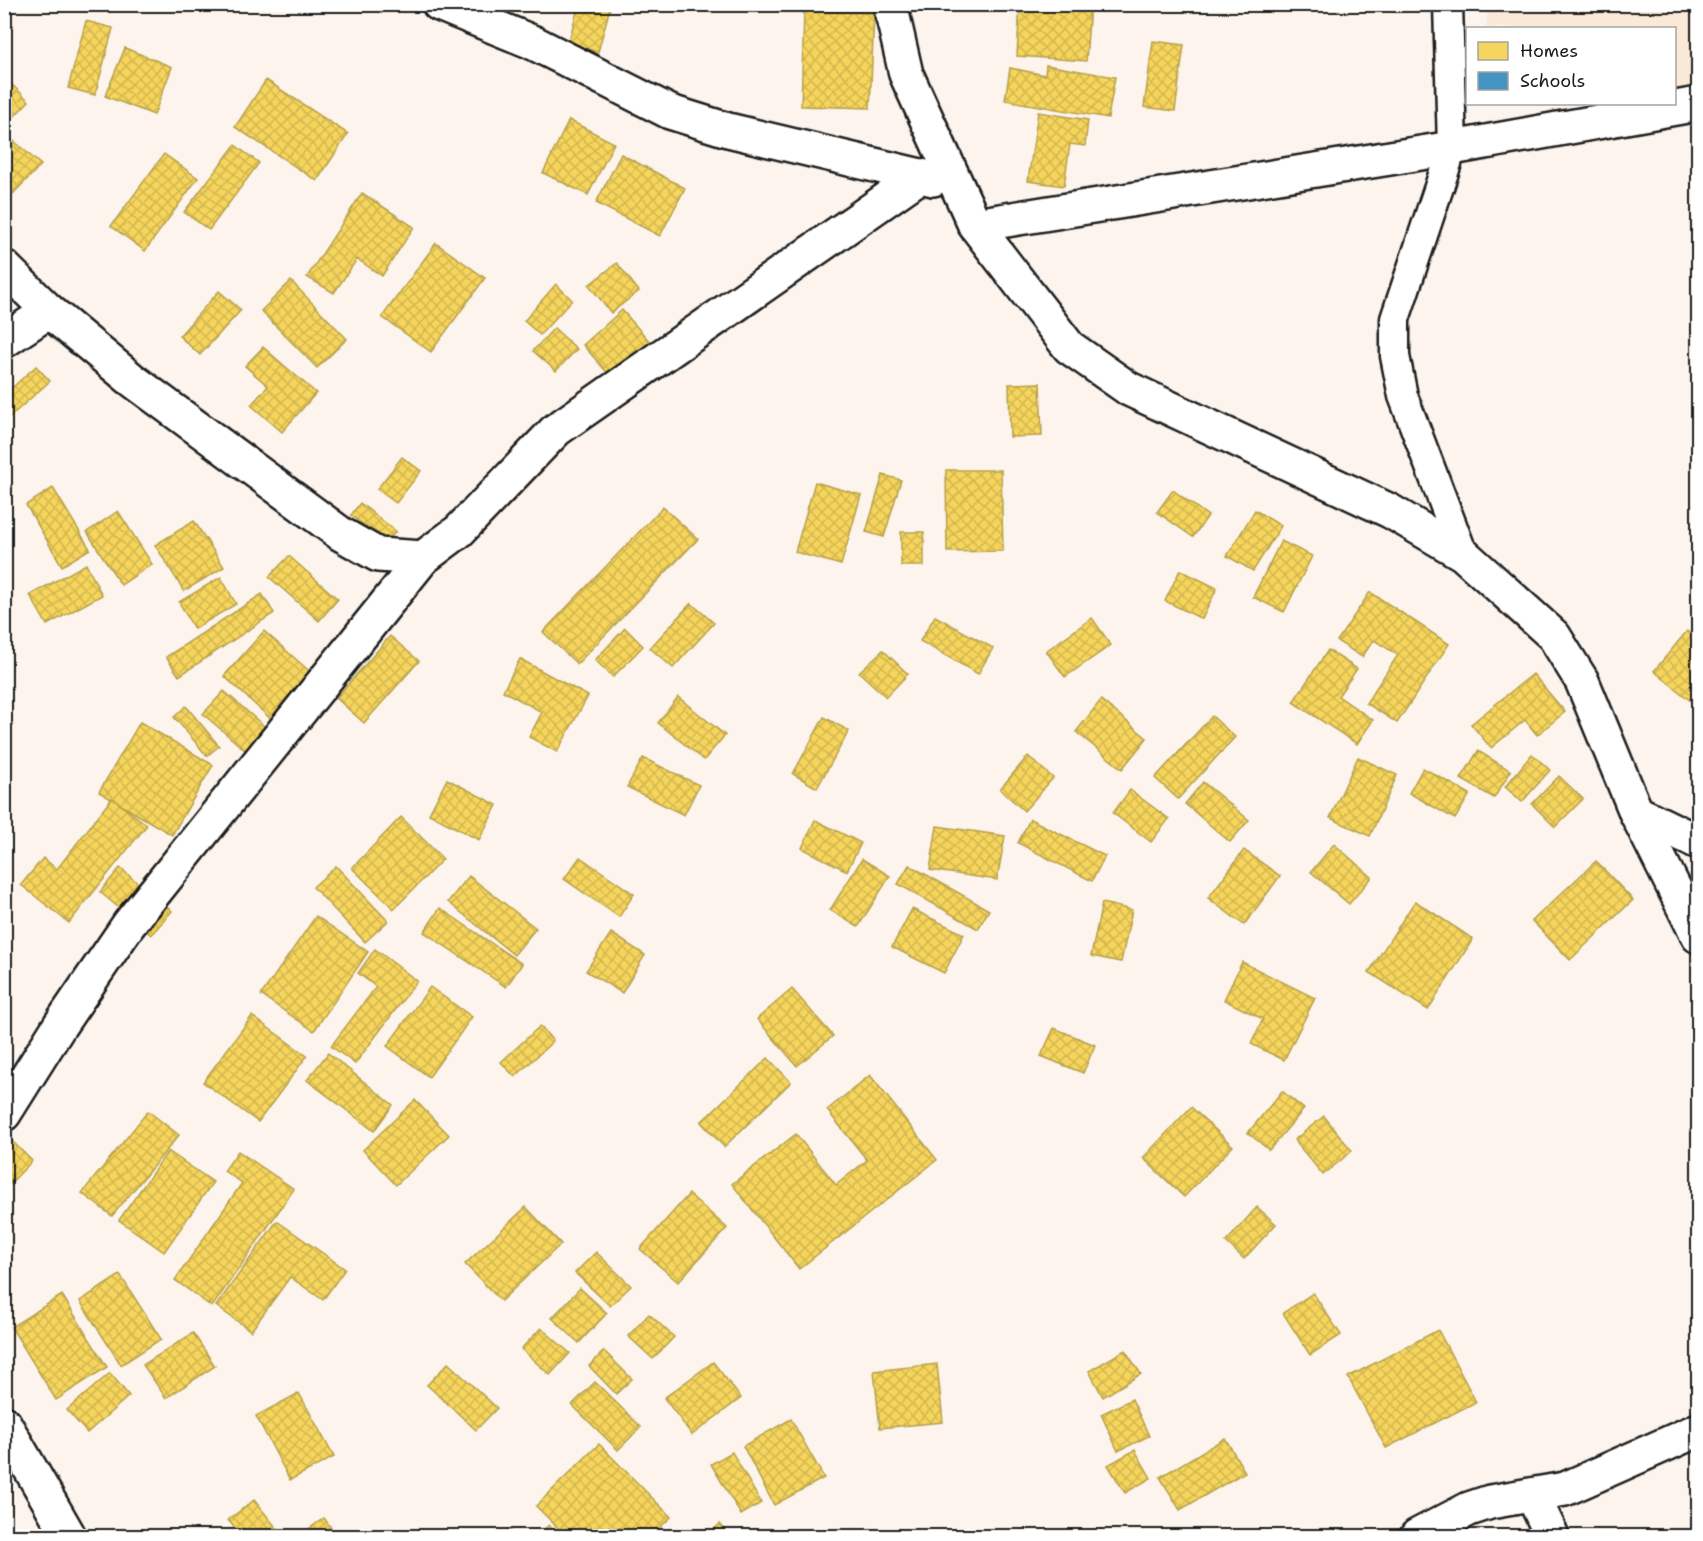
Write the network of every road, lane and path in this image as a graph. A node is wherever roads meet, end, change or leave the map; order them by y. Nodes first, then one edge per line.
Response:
1 (439, 4) edge
2 (890, 4) edge
3 (1448, 4) edge
4 (1698, 104) edge
5 (1452, 148) junction
6 (920, 176) junction
7 (955, 184) junction
8 (975, 225) junction
9 (4, 267) edge
10 (49, 310) junction
11 (4, 341) edge
12 (1463, 554) junction
13 (423, 558) junction
14 (1636, 812) junction
15 (1698, 842) edge
16 (1698, 936) edge
17 (4, 1114) edge
18 (4, 1423) edge
19 (1698, 1430) edge
20 (1533, 1496) junction
21 (69, 1536) edge
22 (1417, 1536) edge
23 (1552, 1536) edge

1 - 6 street
2 - 7 street
3 - 5 lane
4 - 5 street
5 - 8 street
5 - 12 lane
6 - 7 street
6 - 13 street
7 - 8 street
8 - 12 street
9 - 10 street
10 - 11 street
10 - 13 street
12 - 14 street
13 - 17 street
14 - 15 street
14 - 16 street
18 - 21 street
19 - 20 street
20 - 22 street
20 - 23 street

